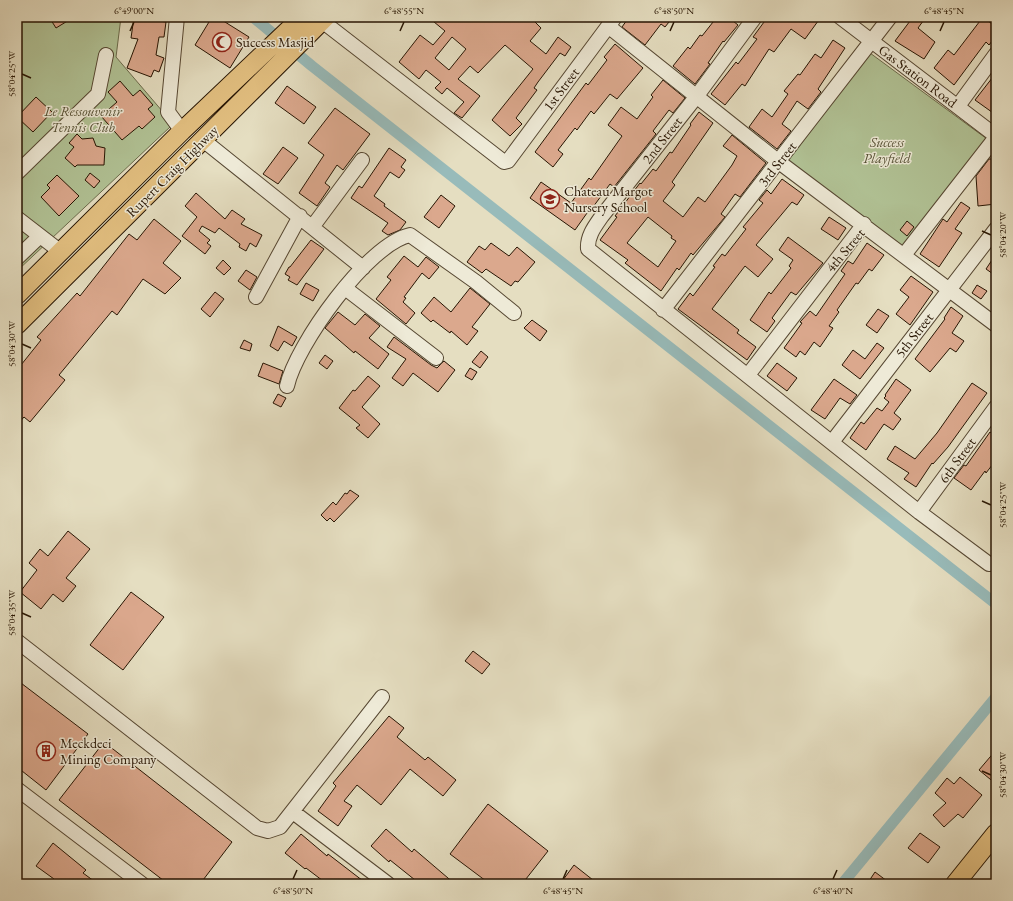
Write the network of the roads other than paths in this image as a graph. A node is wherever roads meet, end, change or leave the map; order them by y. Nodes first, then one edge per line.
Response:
1 (177, 17) edge
2 (302, 17) edge
3 (755, 17) edge
4 (840, 17) edge
5 (890, 17) edge
6 (324, 19) edge
7 (611, 22) edge
8 (872, 41) junction
9 (996, 54) edge
10 (106, 55) dead end
11 (696, 97) junction
12 (958, 106) junction
13 (182, 131) junction
14 (996, 137) edge
15 (203, 140) junction
16 (362, 160) dead end
17 (779, 162) junction
18 (17, 173) edge
19 (300, 216) junction
20 (17, 218) edge
21 (864, 224) junction
22 (313, 226) junction
23 (996, 229) edge
24 (40, 236) junction
25 (61, 252) junction
26 (904, 256) junction
27 (17, 258) edge
28 (363, 268) junction
29 (345, 288) junction
30 (949, 290) junction
31 (17, 295) edge
32 (256, 296) dead end
33 (663, 310) junction
34 (514, 313) dead end
35 (17, 325) edge
36 (996, 325) edge
37 (436, 358) dead end
38 (748, 375) junction
39 (287, 386) dead end
40 (996, 408) edge
41 (832, 442) junction
42 (919, 512) junction
43 (989, 564) dead end
44 (17, 641) edge
45 (382, 697) dead end
46 (17, 789) edge
47 (292, 812) junction
48 (996, 833) edge
49 (142, 884) edge
50 (388, 884) edge
51 (955, 884) edge

1 - 13 street
2 - 13 main road, Rupert Craig Highway
3 - 11 street, 2nd Street
4 - 8 street, Gas Station Road
5 - 8 street, 3rd Street
6 - 7 street, 1st Street
6 - 15 main road, Rupert Craig Highway
7 - 11 street
8 - 12 street, Gas Station Road
8 - 17 street, 3rd Street
9 - 12 street
10 - 18 street
11 - 17 street
11 - 33 street, 2nd Street
12 - 14 street, Gas Station Road
13 - 25 main road, Rupert Craig Highway
14 - 26 street
15 - 19 street
15 - 35 main road, Rupert Craig Highway
16 - 22 street
17 - 21 street
17 - 33 street, 3rd Street
19 - 22 street
19 - 32 street
20 - 24 street
21 - 26 street, 4th Street
21 - 38 street, 4th Street
22 - 28 street
23 - 30 street, 5th Street
24 - 25 street
24 - 27 street
25 - 31 main road, Rupert Craig Highway
26 - 30 street, 4th Street
28 - 29 street
28 - 34 street
29 - 37 street
29 - 39 street
30 - 36 street, 4th Street
30 - 41 street, 5th Street
33 - 38 street
38 - 41 street
40 - 42 street, 6th Street
41 - 42 street
42 - 43 street
44 - 47 street
45 - 47 street
46 - 49 street
47 - 50 street
48 - 51 main road

